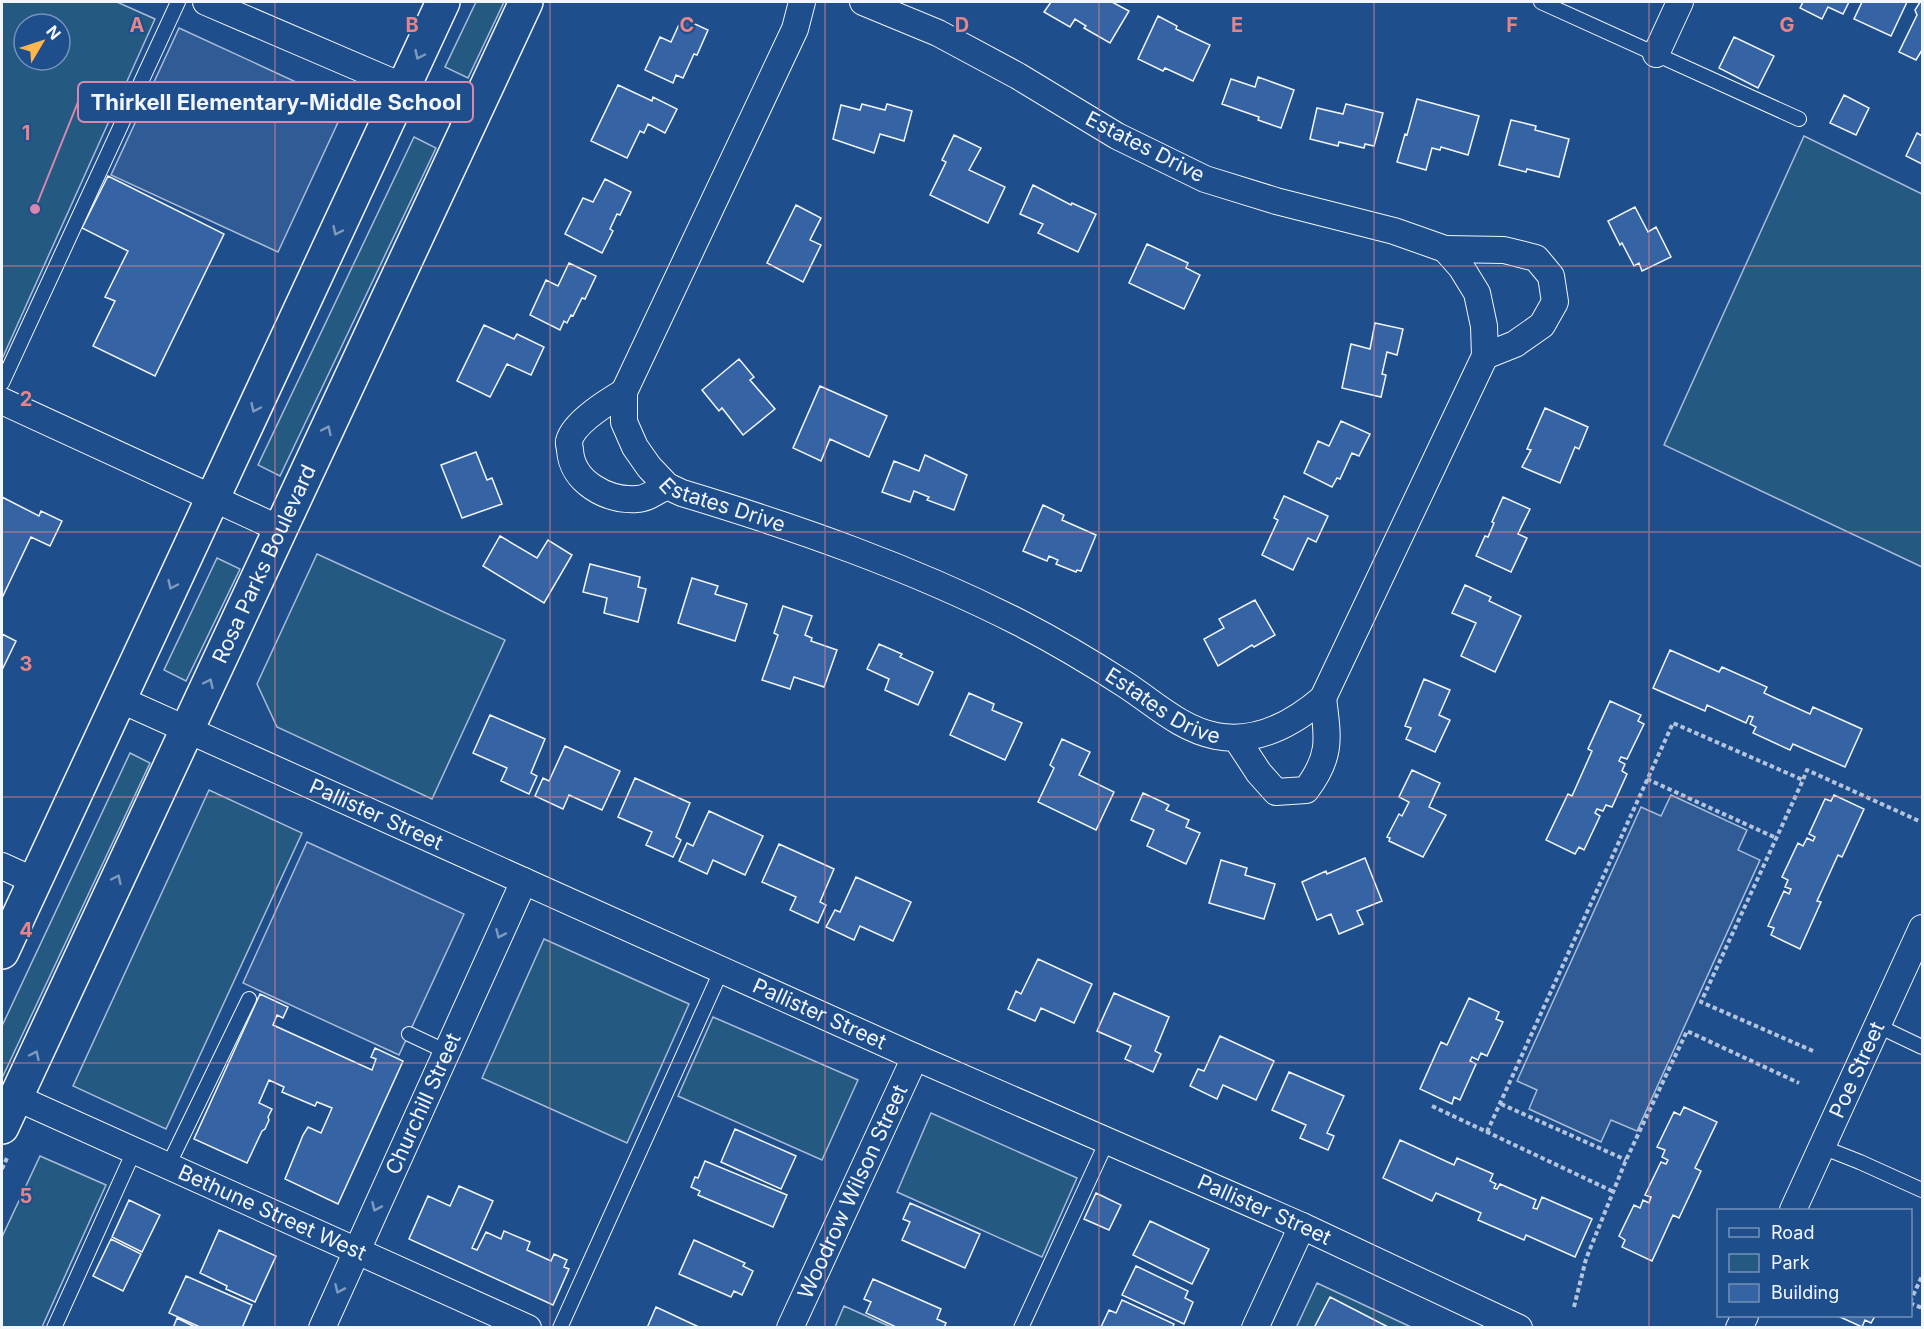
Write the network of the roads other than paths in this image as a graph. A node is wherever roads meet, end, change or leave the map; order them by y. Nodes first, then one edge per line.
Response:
1 (178, 2) edge
2 (206, 2) edge
3 (443, 2) edge
4 (526, 2) edge
5 (802, 2) edge
6 (863, 2) edge
7 (1541, 2) edge
8 (1680, 2) edge
9 (1656, 54) junction
10 (404, 87) junction
11 (471, 118) junction
12 (1799, 119) dead end
13 (1445, 249) junction
14 (1485, 357) junction
15 (2, 383) edge
16 (624, 392) junction
17 (2, 401) edge
18 (667, 486) junction
19 (213, 498) junction
20 (280, 529) junction
21 (1323, 698) junction
22 (119, 699) junction
23 (187, 729) junction
24 (1236, 738) junction
25 (2, 866) edge
26 (35, 881) junction
27 (524, 881) junction
28 (1923, 928) edge
29 (2, 952) edge
30 (722, 969) junction
31 (249, 999) dead end
32 (1878, 1026) junction
33 (409, 1034) dead end
34 (1923, 1047) edge
35 (447, 1052) junction
36 (915, 1057) junction
37 (15, 1097) junction
38 (2, 1127) edge
39 (1107, 1141) junction
40 (1822, 1147) junction
41 (134, 1151) junction
42 (168, 1166) junction
43 (1923, 1190) edge
44 (1793, 1209) edge
45 (1302, 1227) junction
46 (357, 1251) junction
47 (1489, 1321) edge
48 (54, 1328) edge
49 (322, 1328) edge
50 (528, 1328) edge
51 (560, 1328) edge
52 (790, 1328) edge
53 (1022, 1328) edge
54 (1255, 1328) edge
55 (1519, 1328) edge

1 - 15 lane
2 - 10 street
3 -> 10 street
4 - 11 street, Rosa Parks Boulevard
5 - 16 street, Estates Drive
6 - 13 street, Estates Drive
7 - 9 lane
8 - 9 street
9 - 12 lane
10 - 11 street
10 -> 19 street
20 -> 11 street, Rosa Parks Boulevard
13 - 14 street, Estates Drive
13 - 14 street, Estates Drive
14 - 21 street, Estates Drive
16 - 18 street, Estates Drive
16 - 18 street
17 - 19 street
18 - 24 street, Estates Drive
19 - 20 street
19 -> 22 street
23 -> 20 street, Rosa Parks Boulevard
21 - 24 street, Estates Drive
21 - 24 street, Estates Drive
22 - 23 street, Pallister Street
22 - 26 street
23 - 27 street, Pallister Street
37 -> 23 street, Rosa Parks Boulevard
25 - 26 street
26 - 29 street
27 - 30 street, Pallister Street
27 -> 35 street, Churchill Street
28 - 32 street, Poe Street
30 - 36 street, Pallister Street
30 - 51 lane
31 - 42 lane
32 - 34 lane
32 - 40 street, Poe Street
33 - 35 lane
35 -> 46 street, Churchill Street
36 - 39 street, Pallister Street
36 - 52 street, Woodrow Wilson Street
37 - 38 street, Rosa Parks Boulevard
37 - 41 street, Bethune Street West
39 - 45 street, Pallister Street
39 - 53 lane
40 - 43 lane
40 - 44 street, Poe Street
41 - 42 street, Bethune Street West
41 - 48 lane
42 - 46 street, Bethune Street West
45 - 47 street, Pallister Street
45 - 54 street
46 -> 49 street, Churchill Street
46 - 50 street, Bethune Street West
47 - 55 street, Pallister Street

